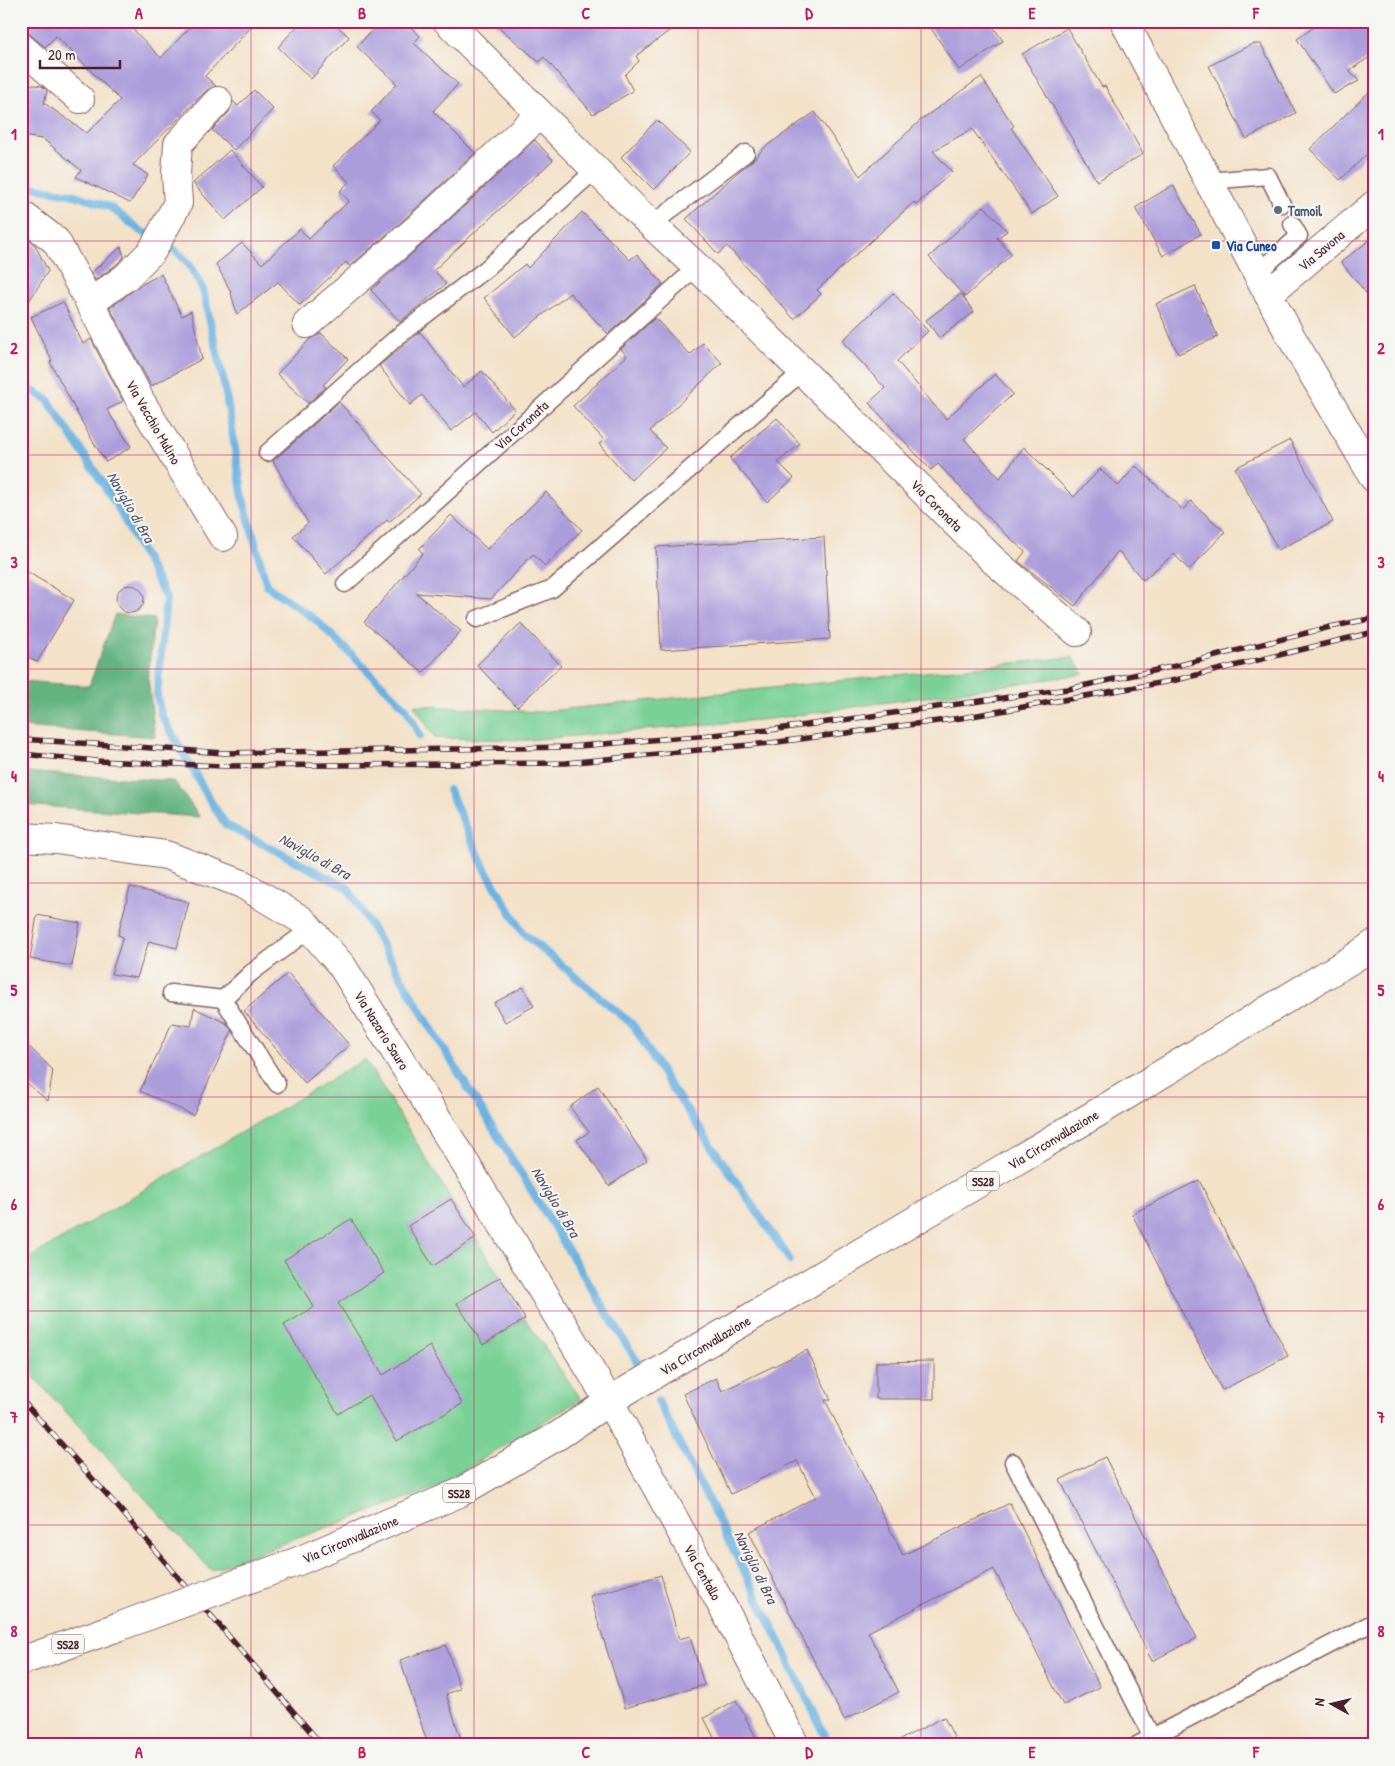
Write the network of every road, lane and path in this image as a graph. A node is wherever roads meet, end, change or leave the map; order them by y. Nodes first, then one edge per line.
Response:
1 (447, 21) edge
2 (1124, 21) edge
3 (21, 47) edge
4 (80, 100) dead end
5 (218, 101) dead end
6 (540, 114) junction
7 (746, 153) dead end
8 (596, 170) junction
9 (1208, 181) junction
10 (1282, 204) dead end
11 (1374, 205) edge
12 (21, 214) edge
13 (1292, 224) dead end
14 (651, 225) junction
15 (697, 267) junction
16 (1263, 284) junction
17 (90, 303) junction
18 (306, 324) dead end
19 (803, 371) junction
20 (267, 453) dead end
21 (1374, 478) edge
22 (223, 537) dead end
23 (345, 584) dead end
24 (477, 619) dead end
25 (1077, 632) dead end
26 (22, 842) edge
27 (310, 929) junction
28 (1367, 951) edge
29 (171, 993) dead end
30 (223, 999) junction
31 (276, 1084) dead end
32 (609, 1401) junction
33 (1013, 1462) dead end
34 (1374, 1622) edge
35 (21, 1661) edge
36 (1154, 1741) edge
37 (795, 1745) edge
38 (1137, 1745) edge

1 - 6 street, Via Coronata
2 - 9 street
3 - 4 street
5 - 17 street
6 - 8 street, Via Coronata
6 - 18 street
7 - 14 lane
8 - 14 street, Via Coronata
8 - 20 lane
9 - 10 lane
9 - 16 street
11 - 16 street, Via Savona
12 - 17 street, Via Vecchio Mulino
13 - 16 lane
14 - 15 street, Via Coronata
15 - 19 street, Via Coronata
15 - 23 lane, Via Coronata
16 - 21 street
17 - 22 street, Via Vecchio Mulino
19 - 24 lane
19 - 25 street, Via Coronata
26 - 27 street, Via Nazario Sauro
27 - 30 lane
27 - 32 street, Via Nazario Sauro
28 - 32 street, Via Circonvallazione / SS28
29 - 30 lane
30 - 31 lane
32 - 35 street, Via Circonvallazione / SS28, bridge
32 - 37 street, Via Centallo
33 - 36 lane
34 - 36 lane
36 - 38 lane

